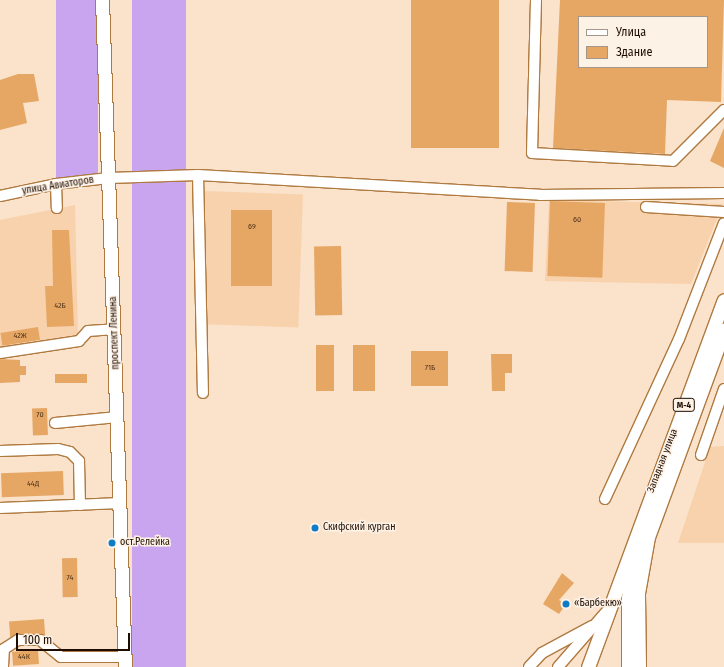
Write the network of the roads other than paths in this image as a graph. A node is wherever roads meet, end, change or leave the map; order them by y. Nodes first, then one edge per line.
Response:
1 (102, 0) edge
2 (110, 0) edge
3 (536, 0) edge
4 (724, 110) edge
5 (198, 174) junction
6 (112, 178) junction
7 (56, 184) junction
8 (724, 193) edge
9 (0, 196) edge
10 (646, 207) dead end
11 (57, 208) dead end
12 (724, 212) edge
13 (724, 223) edge
14 (724, 300) edge
15 (115, 329) junction
16 (724, 330) edge
17 (0, 353) edge
18 (724, 391) edge
19 (203, 393) dead end
20 (118, 416) junction
21 (55, 423) dead end
22 (0, 451) edge
23 (701, 455) dead end
24 (605, 499) dead end
25 (121, 503) junction
26 (80, 505) junction
27 (0, 508) edge
28 (649, 512) junction
29 (606, 612) junction
30 (592, 626) junction
31 (110, 658) junction
32 (640, 663) edge
33 (127, 664) edge
34 (3, 667) edge
35 (104, 667) edge
36 (529, 667) edge
37 (558, 667) edge
38 (588, 667) edge
39 (628, 667) edge

1 - 6 main road, проспект Ленина
2 - 6 main road, проспект Ленина
3 - 4 street
5 - 6 street, улица Авиаторов
5 - 8 street, улица Авиаторов
5 - 19 street
6 - 7 street, улица Авиаторов
6 - 15 main road, проспект Ленина
6 - 33 main road, проспект Ленина
7 - 9 street, улица Авиаторов
7 - 11 street
10 - 12 street
13 - 24 street
14 - 28 main road, Западная улица / М-4
15 - 17 street
15 - 20 main road, проспект Ленина
16 - 28 main road, Западная улица / М-4
18 - 23 street
20 - 21 street
20 - 25 main road, проспект Ленина
22 - 26 street
25 - 26 street
25 - 33 main road, проспект Ленина
26 - 27 street
28 - 29 main road, М-4
28 - 32 main road, М-4
28 - 39 main road
29 - 30 street
29 - 38 main road, М-4
30 - 36 street
30 - 37 street
31 - 33 street
31 - 34 street
31 - 35 street

